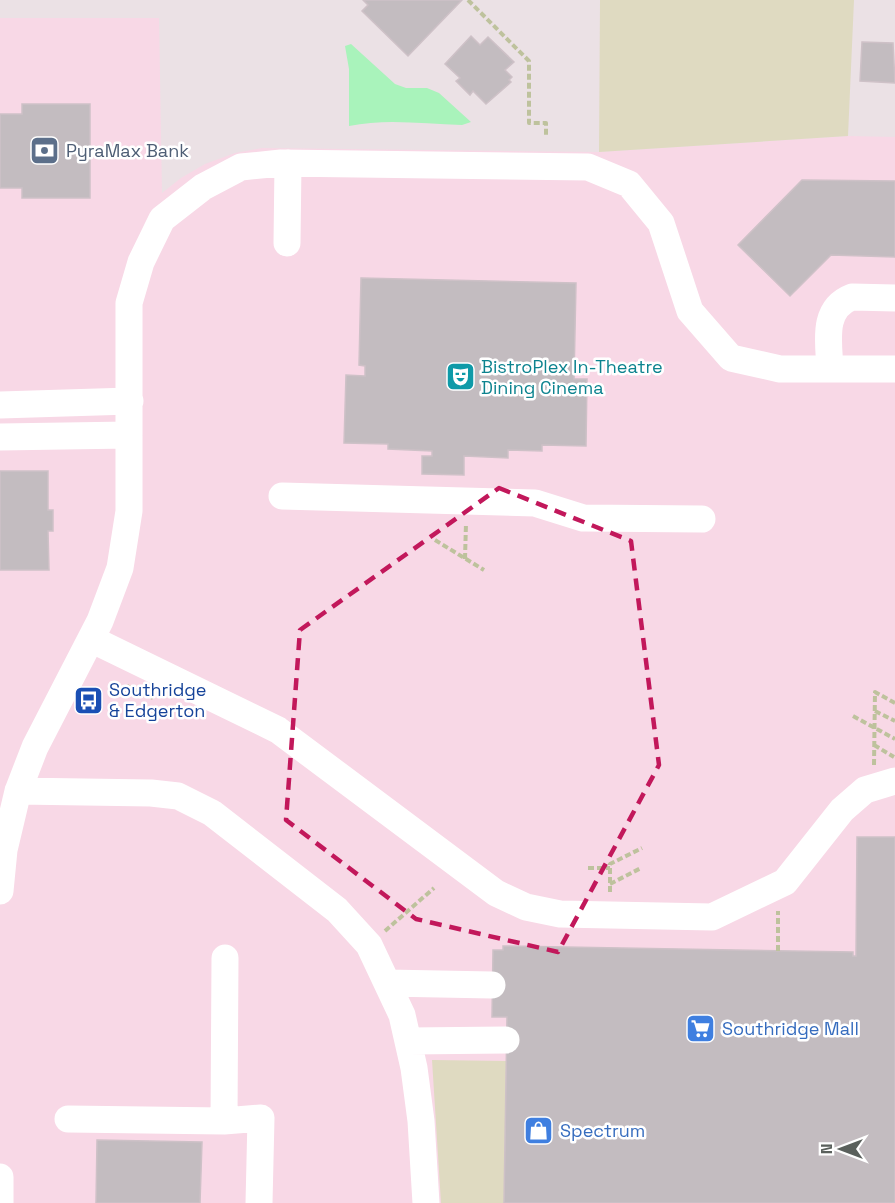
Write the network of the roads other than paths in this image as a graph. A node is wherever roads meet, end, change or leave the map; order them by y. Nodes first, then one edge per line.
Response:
1 (288, 163) junction
2 (287, 243) dead end
3 (895, 298) edge
4 (830, 369) junction
5 (895, 369) edge
6 (130, 401) junction
7 (0, 405) edge
8 (129, 435) junction
9 (0, 437) edge
10 (282, 496) dead end
11 (702, 519) dead end
12 (91, 639) junction
13 (885, 776) edge
14 (18, 791) junction
15 (0, 891) edge
16 (225, 958) dead end
17 (387, 983) junction
18 (492, 984) dead end
19 (506, 1040) dead end
20 (409, 1041) junction
21 (68, 1119) dead end
22 (224, 1121) junction
23 (0, 1177) edge
24 (0, 1203) edge
25 (259, 1203) edge
26 (426, 1203) edge

1 - 2 street
1 - 4 street
1 - 6 street
3 - 4 street
4 - 5 street
6 - 7 street
6 - 8 street
8 - 9 street
8 - 12 street
10 - 11 street
12 - 13 street
12 - 14 street
14 - 15 street
14 - 17 street
16 - 22 street
17 - 18 street
17 - 20 street
19 - 20 street
20 - 26 street
21 - 22 street
22 - 25 street
23 - 24 street

